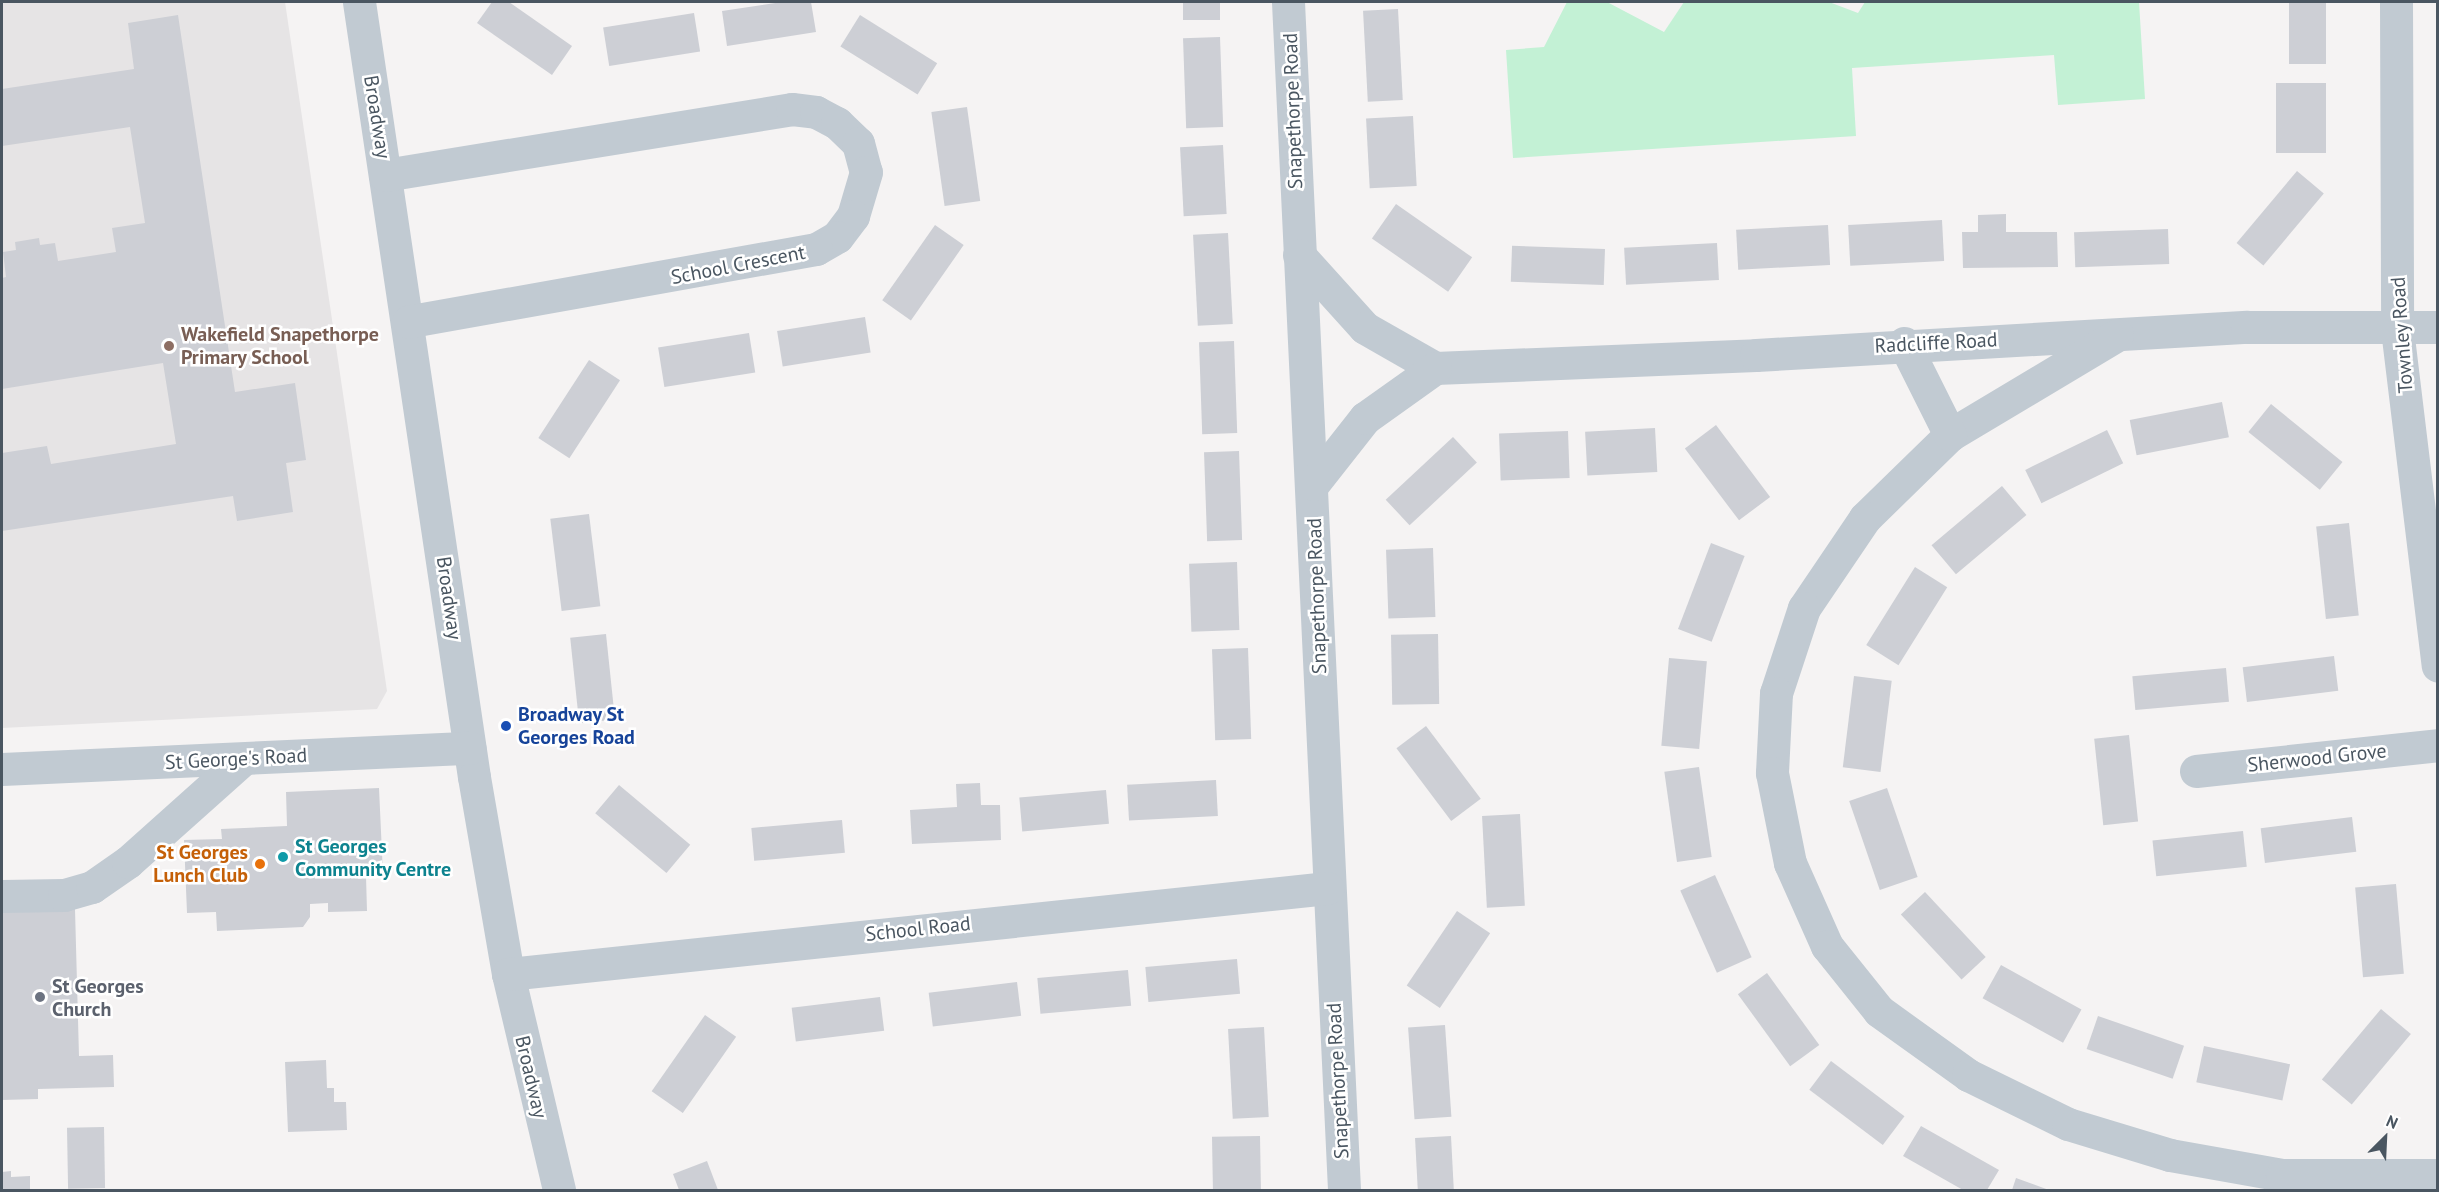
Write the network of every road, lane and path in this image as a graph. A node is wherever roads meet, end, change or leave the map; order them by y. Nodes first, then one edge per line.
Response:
1 (359, 2) edge
2 (1288, 2) edge
3 (2396, 2) edge
4 (386, 175) junction
5 (1299, 255) junction
6 (408, 322) junction
7 (2438, 327) edge
8 (2397, 329) junction
9 (2117, 335) junction
10 (1904, 343) junction
11 (1435, 368) junction
12 (1950, 435) junction
13 (1312, 484) junction
14 (2438, 666) edge
15 (2438, 745) edge
16 (470, 748) junction
17 (243, 759) junction
18 (2, 769) edge
19 (2196, 771) dead end
20 (1328, 888) junction
21 (2, 896) edge
22 (508, 974) junction
23 (2438, 1175) edge
24 (559, 1191) edge
25 (1344, 1191) edge

1 - 4 street, Broadway
2 - 5 street, Snapethorpe Road
3 - 8 street, Townley Road
4 - 6 street, Broadway
4 - 6 street, School Crescent
5 - 11 street
5 - 13 street, Snapethorpe Road
6 - 16 street, Broadway
7 - 8 street, Radcliffe Road
8 - 9 street, Radcliffe Road
8 - 14 street, Townley Road
9 - 10 street, Radcliffe Road
9 - 12 street
10 - 11 street, Radcliffe Road
10 - 12 street
11 - 13 street
12 - 23 street
13 - 20 street, Snapethorpe Road
15 - 19 street, Sherwood Grove
16 - 17 street, St George's Road
16 - 22 street, Broadway
17 - 18 street, St George's Road
17 - 21 street
20 - 22 street, School Road
20 - 25 street, Snapethorpe Road
22 - 24 street, Broadway

